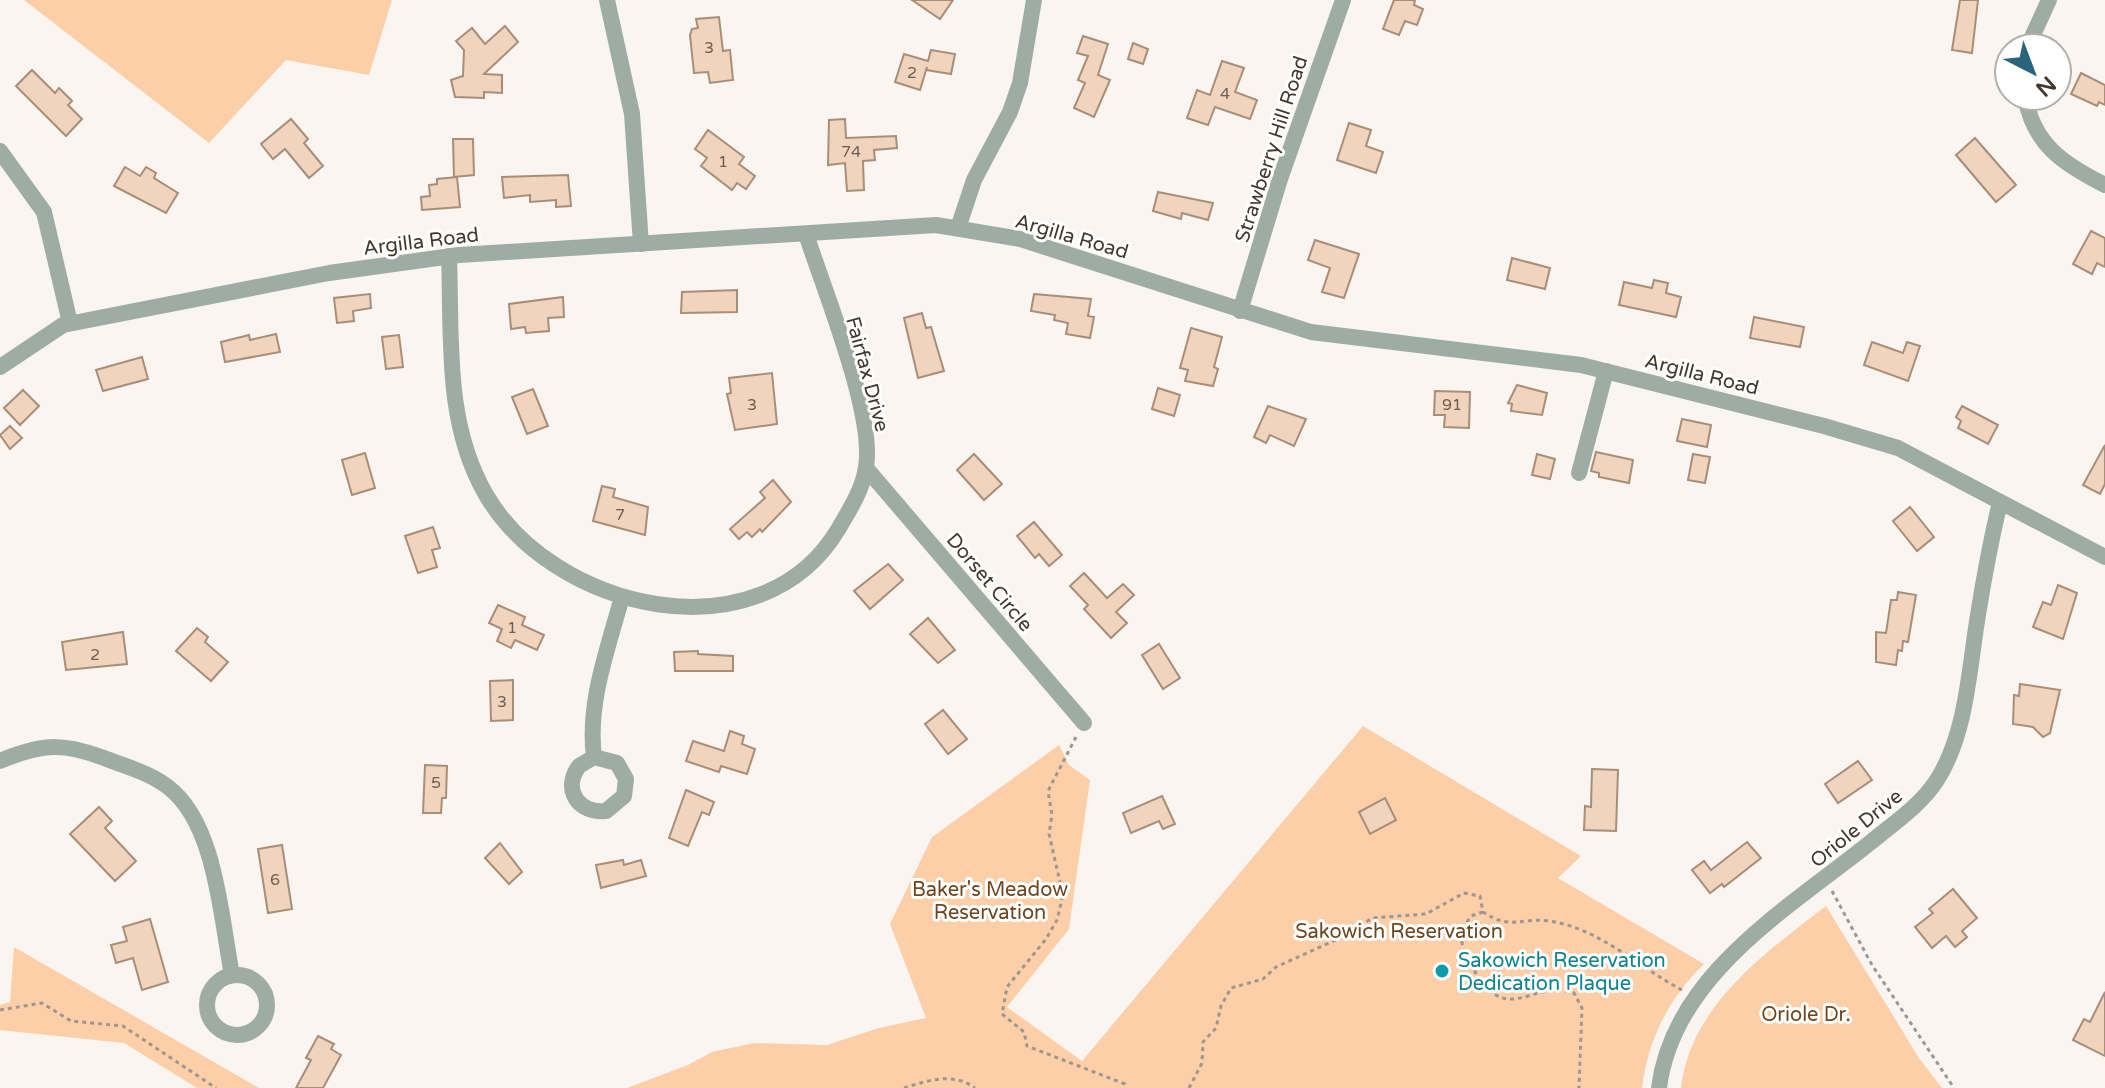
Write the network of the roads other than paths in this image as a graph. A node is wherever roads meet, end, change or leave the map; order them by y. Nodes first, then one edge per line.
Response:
1 (607, 0) edge
2 (1034, 0) edge
3 (1343, 0) edge
4 (2049, 0) edge
5 (2034, 32) edge
6 (2030, 112) edge
7 (0, 151) edge
8 (2105, 185) edge
9 (958, 228) junction
10 (806, 234) junction
11 (641, 244) junction
12 (449, 256) junction
13 (1240, 311) junction
14 (70, 323) junction
15 (0, 367) edge
16 (1606, 371) junction
17 (866, 468) junction
18 (1579, 473) dead end
19 (2000, 502) junction
20 (2105, 557) edge
21 (622, 597) junction
22 (1084, 723) road end
23 (594, 757) dead end
24 (0, 761) edge
25 (232, 975) dead end
26 (1659, 1088) edge

1 - 11 street
2 - 9 street
3 - 13 street, Strawberry Hill Road
4 - 5 street
6 - 8 street
7 - 14 street
9 - 10 street, Argilla Road
9 - 13 street, Argilla Road
10 - 11 street, Argilla Road
10 - 17 street, Fairfax Drive
11 - 12 street, Argilla Road
12 - 14 street, Argilla Road
12 - 21 street, Fairfax Drive
13 - 16 street, Argilla Road
14 - 15 street, Argilla Road
16 - 18 street
16 - 19 street, Argilla Road
17 - 21 street, Fairfax Drive
17 - 22 street, Dorset Circle
19 - 20 street, Argilla Road
19 - 26 street, Oriole Drive
21 - 23 street
24 - 25 street

